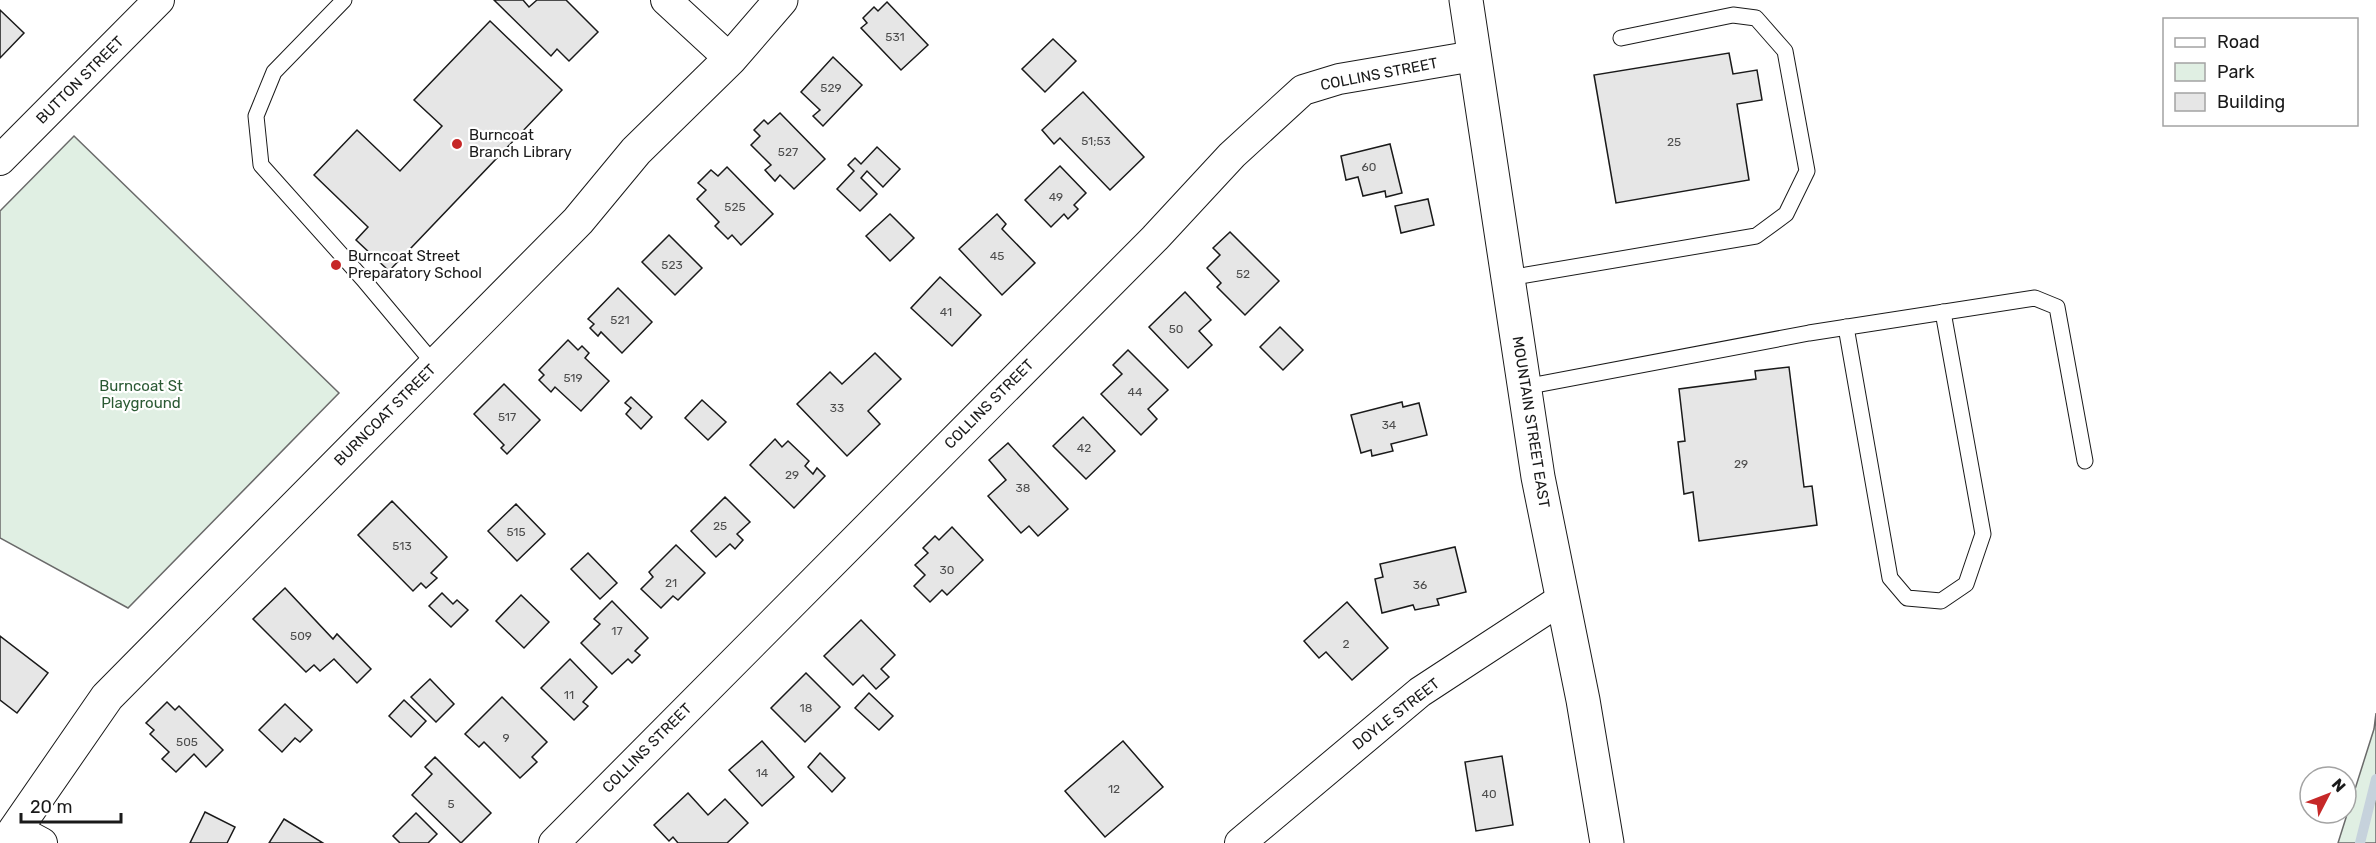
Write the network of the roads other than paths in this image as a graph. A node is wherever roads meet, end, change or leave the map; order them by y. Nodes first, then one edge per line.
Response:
1 (159, 0) edge
2 (345, 0) edge
3 (666, 0) edge
4 (782, 0) edge
5 (1466, 0) edge
6 (1621, 38) dead end
7 (1474, 56) junction
8 (730, 59) junction
9 (0, 160) edge
10 (1509, 278) junction
11 (1943, 312) junction
12 (1846, 327) junction
13 (435, 365) junction
14 (1525, 387) junction
15 (2085, 461) dead end
16 (1563, 599) junction
17 (21, 838) edge
18 (554, 843) edge
19 (1240, 843) edge
20 (1607, 843) edge

1 - 9 street, BUTTON STREET
2 - 13 lane
3 - 8 street
4 - 8 main road, BURNCOAT STREET
5 - 7 main road, MOUNTAIN STREET EAST
6 - 10 lane
7 - 10 main road, MOUNTAIN STREET EAST
7 - 18 street, COLLINS STREET
8 - 13 main road, BURNCOAT STREET
10 - 14 main road, MOUNTAIN STREET EAST
11 - 12 lane
11 - 12 lane
11 - 15 lane
12 - 14 lane
13 - 17 main road, BURNCOAT STREET
14 - 16 main road, MOUNTAIN STREET EAST
16 - 19 street, DOYLE STREET
16 - 20 main road, MOUNTAIN STREET EAST

